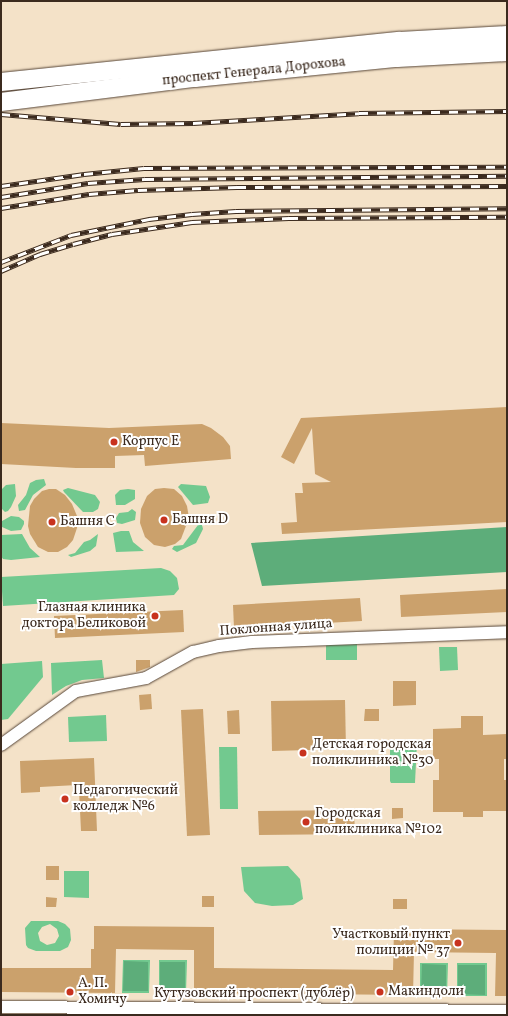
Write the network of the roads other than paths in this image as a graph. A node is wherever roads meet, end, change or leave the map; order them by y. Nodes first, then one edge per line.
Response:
1 (507, 35) edge
2 (507, 52) edge
3 (1, 82) edge
4 (1, 102) edge
5 (507, 632) edge
6 (1, 745) edge
7 (1, 1007) edge
8 (507, 1011) edge

1 - 3 main road, проспект Генерала Дорохова
2 - 4 main road, проспект Генерала Дорохова
5 - 6 street, Поклонная улица
7 - 8 street, Кутузовский проспект (дублёр)

